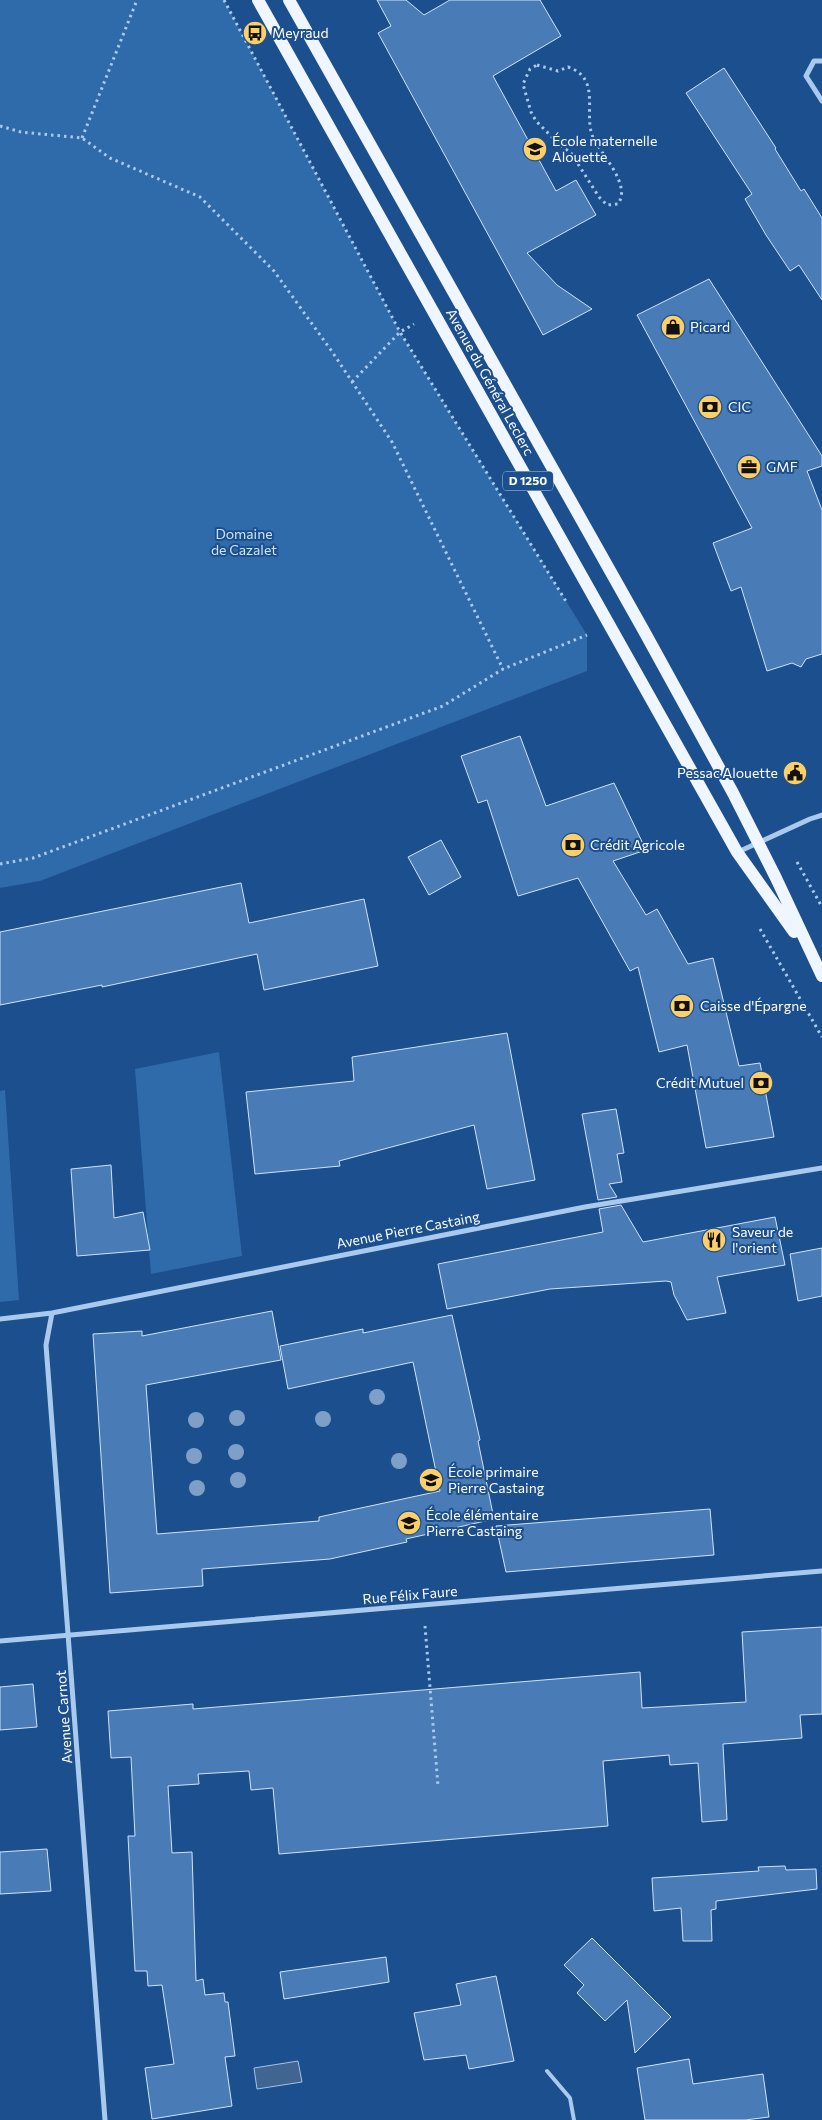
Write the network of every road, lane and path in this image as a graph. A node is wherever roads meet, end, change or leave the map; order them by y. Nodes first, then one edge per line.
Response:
1 (137, 0) edge
2 (224, 0) edge
3 (258, 0) edge
4 (289, 0) edge
5 (822, 61) edge
6 (526, 94) joint
7 (822, 101) edge
8 (0, 126) edge
9 (82, 138) junction
10 (434, 313) junction
11 (400, 332) junction
12 (352, 382) junction
13 (571, 610) dead end
14 (581, 627) dead end
15 (586, 635) junction
16 (592, 643) dead end
17 (503, 669) junction
18 (822, 815) edge
19 (757, 843) junction
20 (738, 852) junction
21 (0, 864) edge
22 (759, 928) dead end
23 (810, 954) junction
24 (822, 976) edge
25 (822, 1037) edge
26 (822, 1168) edge
27 (52, 1313) junction
28 (0, 1319) edge
29 (822, 1571) edge
30 (423, 1605) junction
31 (69, 1636) junction
32 (0, 1641) edge
33 (438, 1786) dead end
34 (547, 2070) dead end
35 (105, 2120) edge
36 (574, 2120) edge

1 - 9 path
2 - 11 path
3 - 10 main road, Avenue du Général Leclerc / D 1250
4 - 19 main road, Avenue du Général Leclerc / D 1250
5 - 7 street
6 - 6 path
8 - 9 path
9 - 12 path
10 - 11 path
10 - 20 main road, Avenue du Général Leclerc / D 1250
11 - 12 path
11 - 13 path
12 - 17 path
14 - 15 path
15 - 16 path
15 - 17 path
17 - 21 path
18 - 19 street
19 - 20 street
19 - 23 main road, Avenue du Général Leclerc / D 1250
20 - 23 main road, Avenue du Général Leclerc / D 1250
22 - 25 path
23 - 24 main road, Avenue du Général Leclerc / D 1250
26 - 27 street, Avenue Pierre Castaing
27 - 28 street, Avenue Pierre Castaing
27 - 31 street, Avenue Carnot
29 - 30 street, Rue Félix Faure
30 - 31 street, Rue Félix Faure
30 - 33 path
31 - 32 street, Rue Félix Faure
31 - 35 street, Avenue Carnot
34 - 36 lane

